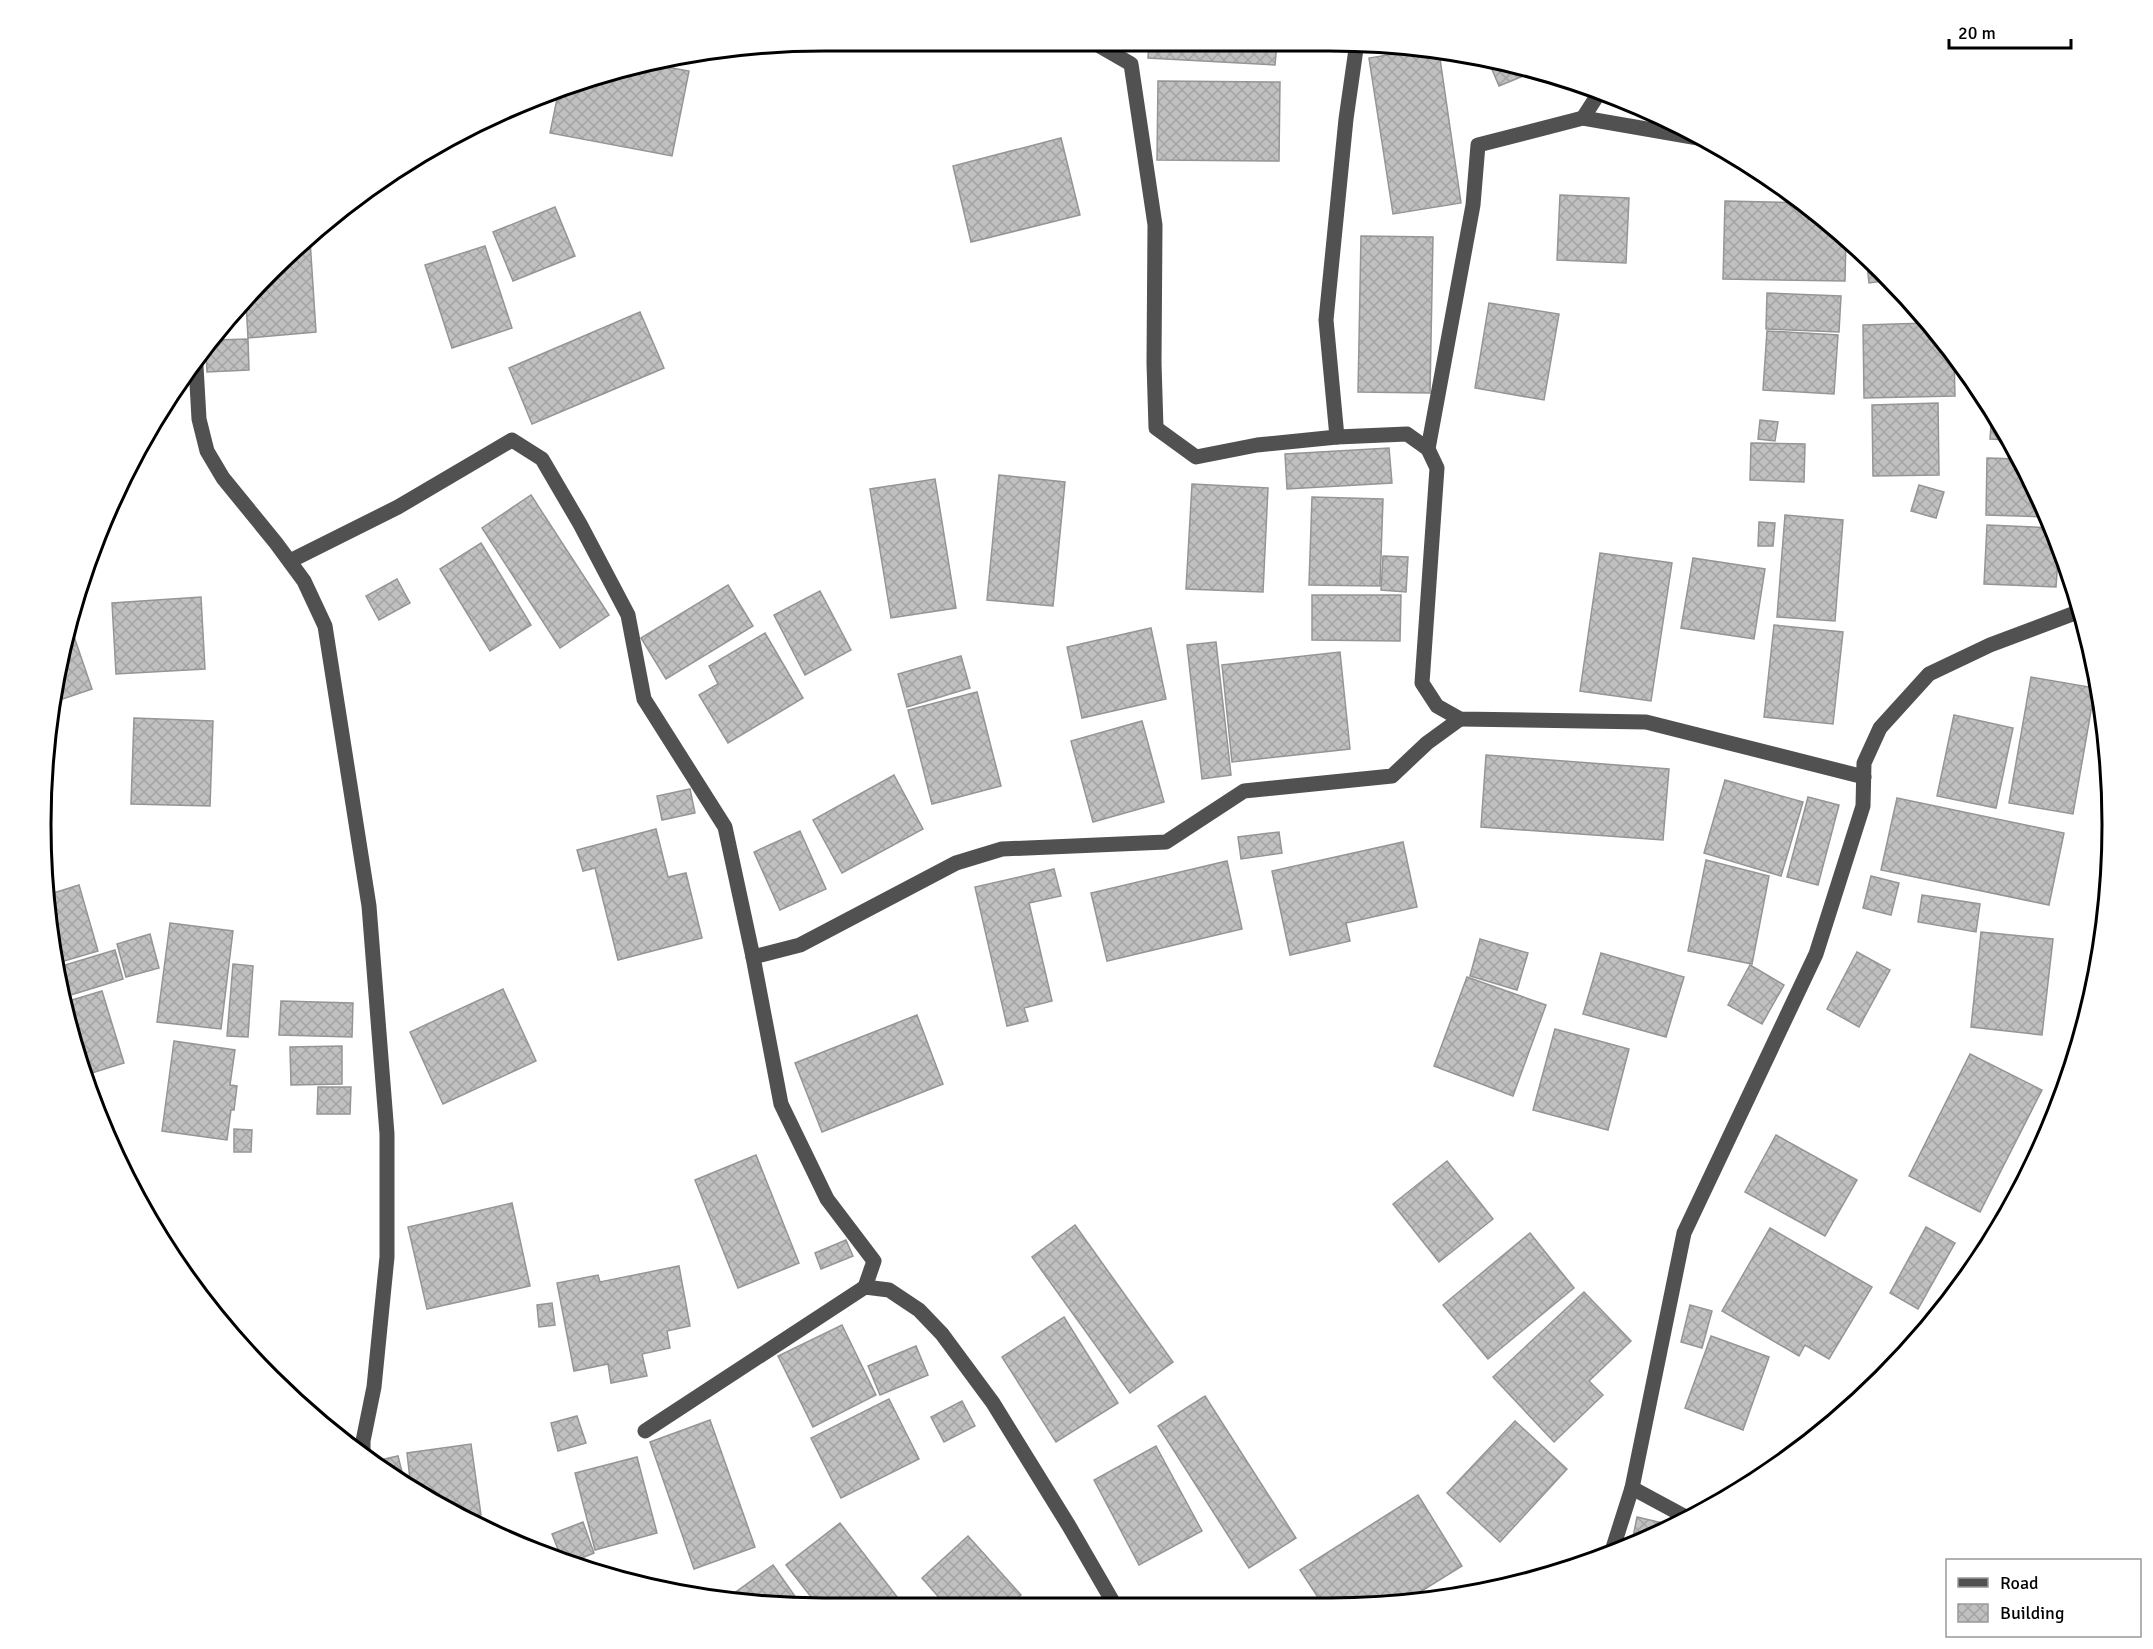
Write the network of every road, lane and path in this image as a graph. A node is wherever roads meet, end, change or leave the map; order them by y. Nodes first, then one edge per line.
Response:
1 (1108, 51) edge
2 (1356, 52) edge
3 (1595, 99) edge
4 (1583, 117) junction
5 (1676, 134) edge
6 (196, 374) edge
7 (1337, 437) junction
8 (1428, 449) junction
9 (290, 561) junction
10 (2073, 614) edge
11 (1460, 718) junction
12 (1864, 777) junction
13 (753, 957) junction
14 (865, 1287) junction
15 (645, 1431) dead end
16 (363, 1445) edge
17 (1632, 1488) junction
18 (1679, 1513) edge
19 (1615, 1543) edge
20 (1111, 1598) edge

1 - 7 street
2 - 7 street
3 - 4 street
4 - 5 street
4 - 8 street
6 - 9 street
7 - 8 street
8 - 11 street
9 - 13 street
9 - 16 street
10 - 12 street
11 - 12 street
11 - 13 street
12 - 17 street
13 - 14 street
14 - 15 street
14 - 20 street
17 - 18 street
17 - 19 street

